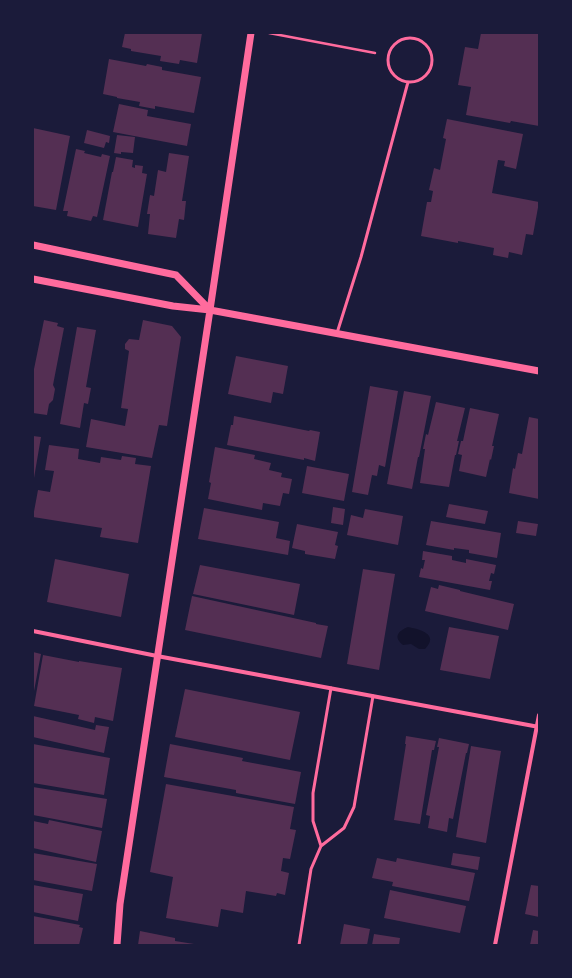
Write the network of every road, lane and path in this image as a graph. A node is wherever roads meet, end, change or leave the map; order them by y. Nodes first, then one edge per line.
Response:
1 (251, 33) edge
2 (269, 33) edge
3 (375, 53) dead end
4 (408, 82) junction
5 (33, 245) edge
6 (33, 279) edge
7 (210, 310) junction
8 (337, 333) junction
9 (539, 371) edge
10 (33, 631) edge
11 (157, 656) junction
12 (330, 688) junction
13 (373, 696) junction
14 (539, 715) edge
15 (538, 727) edge
16 (320, 846) junction
17 (117, 945) edge
18 (299, 945) edge
19 (495, 945) edge

1 - 7 street
2 - 3 path
4 - 4 lane
4 - 8 lane
5 - 7 street
6 - 7 street
7 - 8 street
7 - 11 street
8 - 9 street
10 - 11 street
11 - 12 street
11 - 17 street
12 - 13 street
12 - 16 lane
13 - 15 street
13 - 16 lane
14 - 15 street
15 - 19 street
16 - 18 lane

